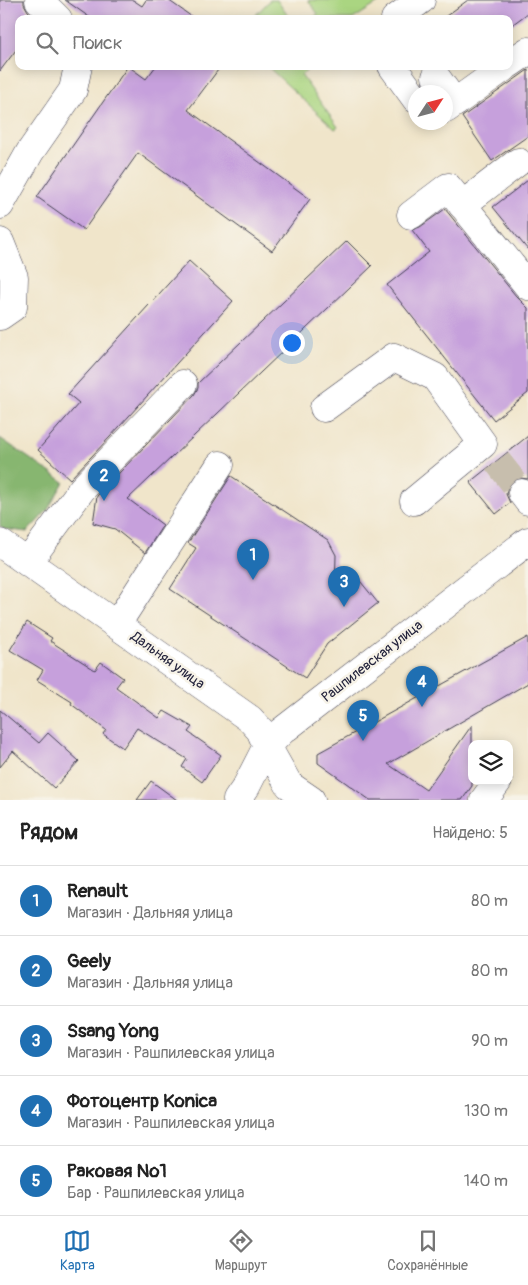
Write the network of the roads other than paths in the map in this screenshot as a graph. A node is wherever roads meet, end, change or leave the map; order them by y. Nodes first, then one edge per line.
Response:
1 (39, 0) edge
2 (421, 0) edge
3 (54, 15) edge
4 (400, 15) edge
5 (528, 50) edge
6 (513, 61) edge
7 (77, 70) edge
8 (395, 70) edge
9 (500, 70) edge
10 (436, 77) dead end
11 (440, 85) edge
12 (408, 88) edge
13 (453, 104) edge
14 (518, 162) dead end
15 (0, 205) edge
16 (462, 205) junction
17 (410, 215) dead end
18 (0, 242) edge
19 (528, 286) edge
20 (0, 316) edge
21 (183, 384) dead end
22 (324, 408) dead end
23 (220, 464) dead end
24 (414, 501) dead end
25 (528, 541) edge
26 (0, 543) edge
27 (28, 562) junction
28 (117, 624) junction
29 (267, 746) junction
30 (495, 785) edge
31 (237, 800) edge
32 (311, 800) edge
33 (484, 800) edge

1 - 3 street
2 - 4 street
5 - 6 street
7 - 15 street
8 - 12 street
9 - 13 street
10 - 11 street
14 - 16 street
16 - 17 street
16 - 19 street
18 - 20 street
21 - 27 street
22 - 24 street
23 - 28 street
25 - 29 street, Рашпилевская улица
26 - 27 street, Дальняя улица
27 - 28 street, Дальняя улица
28 - 29 street, Дальняя улица
29 - 31 street, Рашпилевская улица
29 - 32 street, Дальняя улица
30 - 33 street

